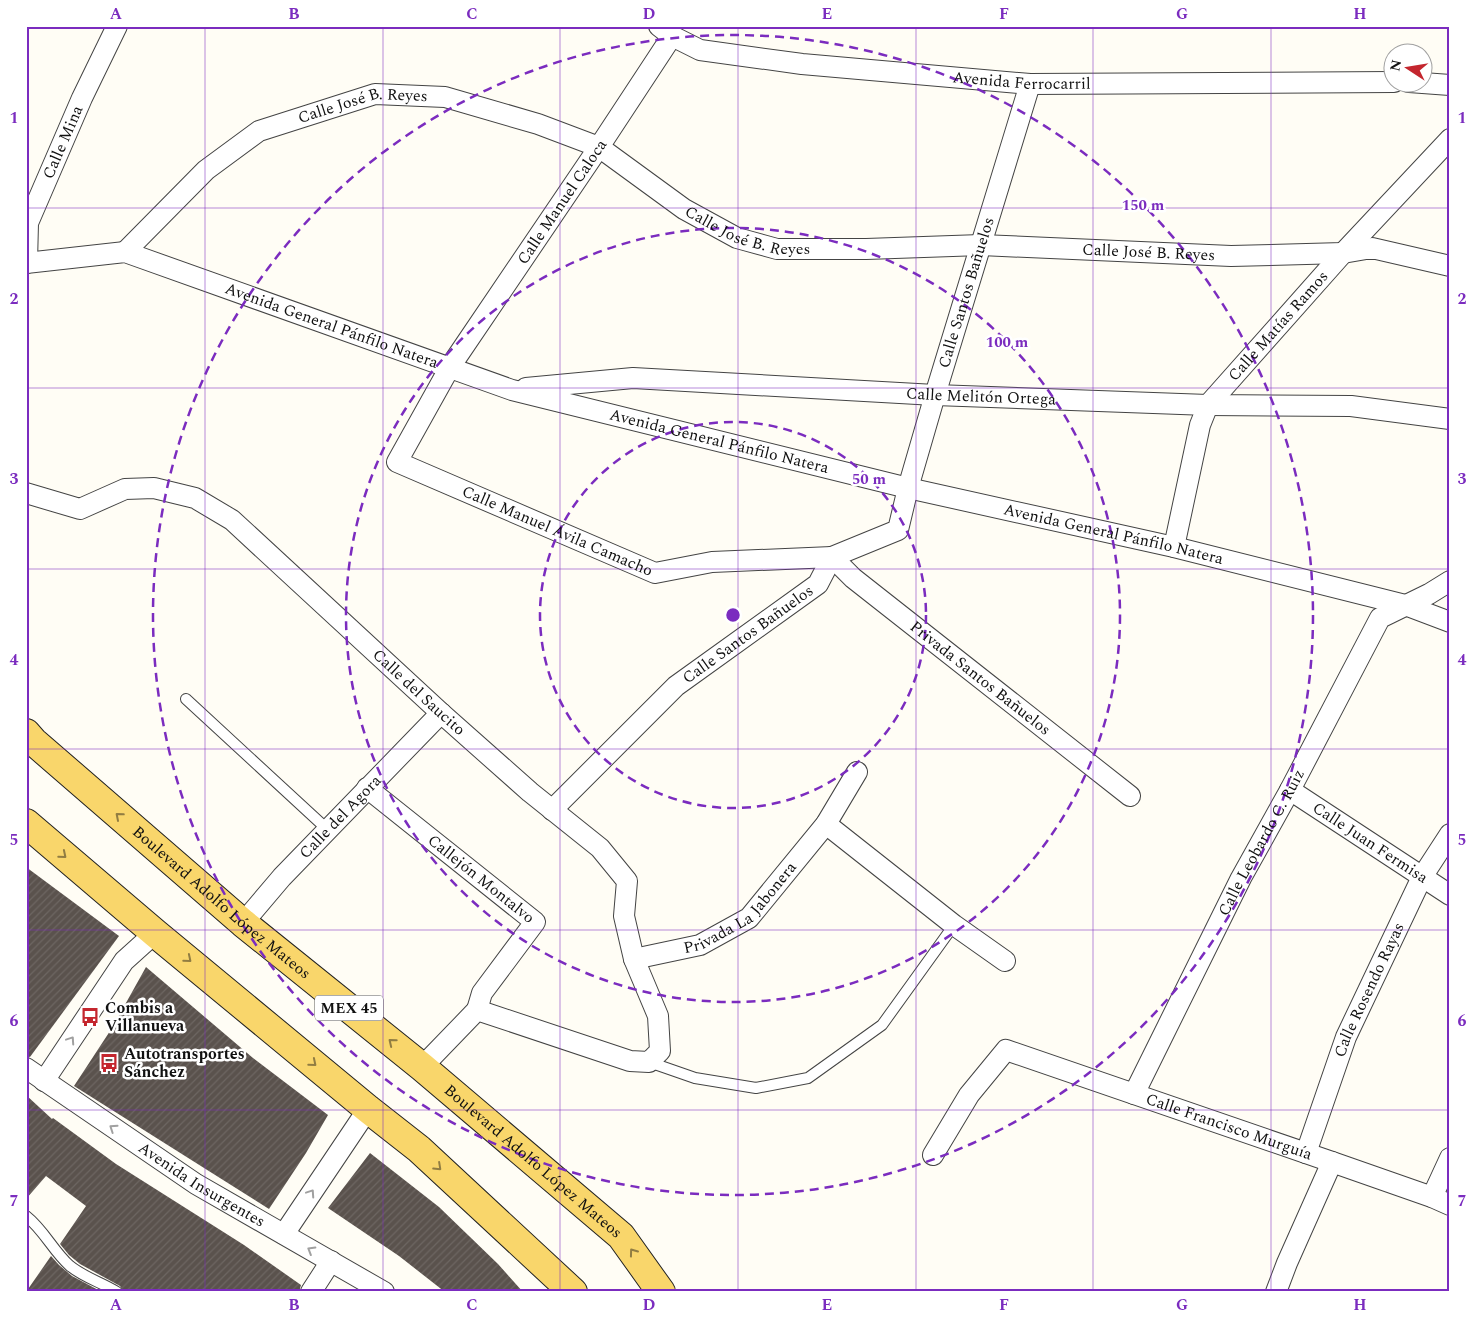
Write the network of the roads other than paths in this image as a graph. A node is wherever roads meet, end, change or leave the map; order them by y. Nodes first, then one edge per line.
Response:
1 (117, 26) edge
2 (666, 31) edge
3 (1384, 82) edge
4 (1030, 84) junction
5 (1434, 84) edge
6 (1450, 85) edge
7 (1450, 140) edge
8 (599, 147) junction
9 (980, 245) junction
10 (125, 252) junction
11 (1343, 253) junction
12 (27, 263) edge
13 (1450, 266) edge
14 (450, 367) junction
15 (512, 390) junction
16 (935, 395) junction
17 (1208, 405) junction
18 (1450, 419) edge
19 (908, 488) junction
20 (26, 493) edge
21 (1174, 547) junction
22 (832, 557) junction
23 (1450, 581) edge
24 (1405, 605) junction
25 (1450, 622) edge
26 (186, 699) dead end
27 (441, 713) junction
28 (26, 733) edge
29 (857, 772) dead end
30 (367, 788) junction
31 (1290, 790) junction
32 (1130, 796) dead end
33 (552, 810) junction
34 (26, 823) edge
35 (826, 824) junction
36 (328, 830) junction
37 (1450, 834) edge
38 (1422, 877) junction
39 (1450, 895) edge
40 (243, 923) junction
41 (954, 925) junction
42 (156, 933) junction
43 (634, 959) junction
44 (1005, 960) dead end
45 (477, 1010) junction
46 (649, 1062) junction
47 (422, 1067) junction
48 (26, 1068) edge
49 (44, 1081) junction
50 (1134, 1094) junction
51 (368, 1109) junction
52 (1306, 1153) junction
53 (933, 1155) dead end
54 (1450, 1158) edge
55 (1332, 1162) junction
56 (1441, 1201) edge
57 (26, 1216) edge
58 (284, 1234) junction
59 (331, 1261) junction
60 (117, 1292) edge
61 (312, 1292) edge
62 (384, 1292) edge
63 (573, 1292) edge
64 (661, 1292) edge
65 (1276, 1292) edge

1 - 12 street, Calle Mina
2 - 4 street, Avenida Ferrocarril
2 - 8 street, Calle Manuel Caloca
3 - 4 street, Avenida Ferrocarril
4 - 9 street, Calle Santos Bañuelos
5 - 6 street
7 - 11 street, Calle Matías Ramos
8 - 9 street, Calle José B. Reyes
8 - 10 street, Calle José B. Reyes
8 - 14 street, Calle Manuel Caloca
9 - 11 street, Calle José B. Reyes
9 - 16 street, Calle Santos Bañuelos
10 - 12 street, Avenida General Pánfilo Natera
10 - 14 street, Avenida General Pánfilo Natera
11 - 13 street, Calle José B. Reyes
11 - 17 street, Calle Matías Ramos
14 - 15 street, Avenida General Pánfilo Natera
14 - 22 street, Calle Manuel Ávila Camacho
15 - 16 street, Calle Melitón Ortega
15 - 19 street, Avenida General Pánfilo Natera
16 - 17 street, Calle Melitón Ortega
16 - 19 street, Calle Santos Bañuelos
17 - 18 street, Calle Melitón Ortega
17 - 21 street, Calle Matías Ramos
19 - 21 street, Avenida General Pánfilo Natera
19 - 22 street, Calle Santos Bañuelos
20 - 27 street, Calle del Saucito
21 - 24 street, Avenida General Pánfilo Natera
22 - 32 street, Privada Santos Bañuelos
22 - 33 street, Calle Santos Bañuelos
23 - 24 street, Calle Leobardo C. Ruiz
24 - 25 street, Avenida General Pánfilo Natera
24 - 31 street, Calle Leobardo C. Ruiz
26 - 36 lane
27 - 30 street, Calle del Agora
27 - 33 street, Calle del Saucito
40 -> 28 main road, Boulevard Adolfo López Mateos / MEX 45
29 - 35 street, Privada La Jabonera
30 - 36 street, Calle del Agora
30 - 45 street, Callejón Montalvo
31 - 38 street, Calle Juan Fermisa
31 - 50 street, Calle Leobardo C. Ruiz
33 - 43 street, Calle del Saucito
34 -> 42 main road
35 - 41 street
35 - 43 street, Privada La Jabonera
36 - 40 street, Calle del Agora
37 - 38 street, Calle Rosendo Rayas
38 - 39 street, Calle Juan Fermisa
38 - 52 street, Calle Rosendo Rayas
47 -> 40 main road, Boulevard Adolfo López Mateos / MEX 45
41 - 44 street
41 - 46 lane
49 -> 42 street
42 -> 51 main road
43 - 46 street, Calle del Saucito
45 - 46 street
45 - 47 street, Callejón Montalvo
64 -> 47 main road, Boulevard Adolfo López Mateos / MEX 45
48 - 49 street, Avenida Insurgentes
58 -> 49 street, Avenida Insurgentes
50 - 52 street, Calle Francisco Murguía
50 - 53 street, Calle Francisco Murguía
58 -> 51 street
51 -> 63 main road
52 - 55 street, Calle Francisco Murguía
54 - 56 street
55 - 56 street, Calle Francisco Murguía
55 - 65 street
57 - 60 lane
59 -> 58 street, Avenida Insurgentes
59 - 61 street
59 - 62 street, Avenida Insurgentes

